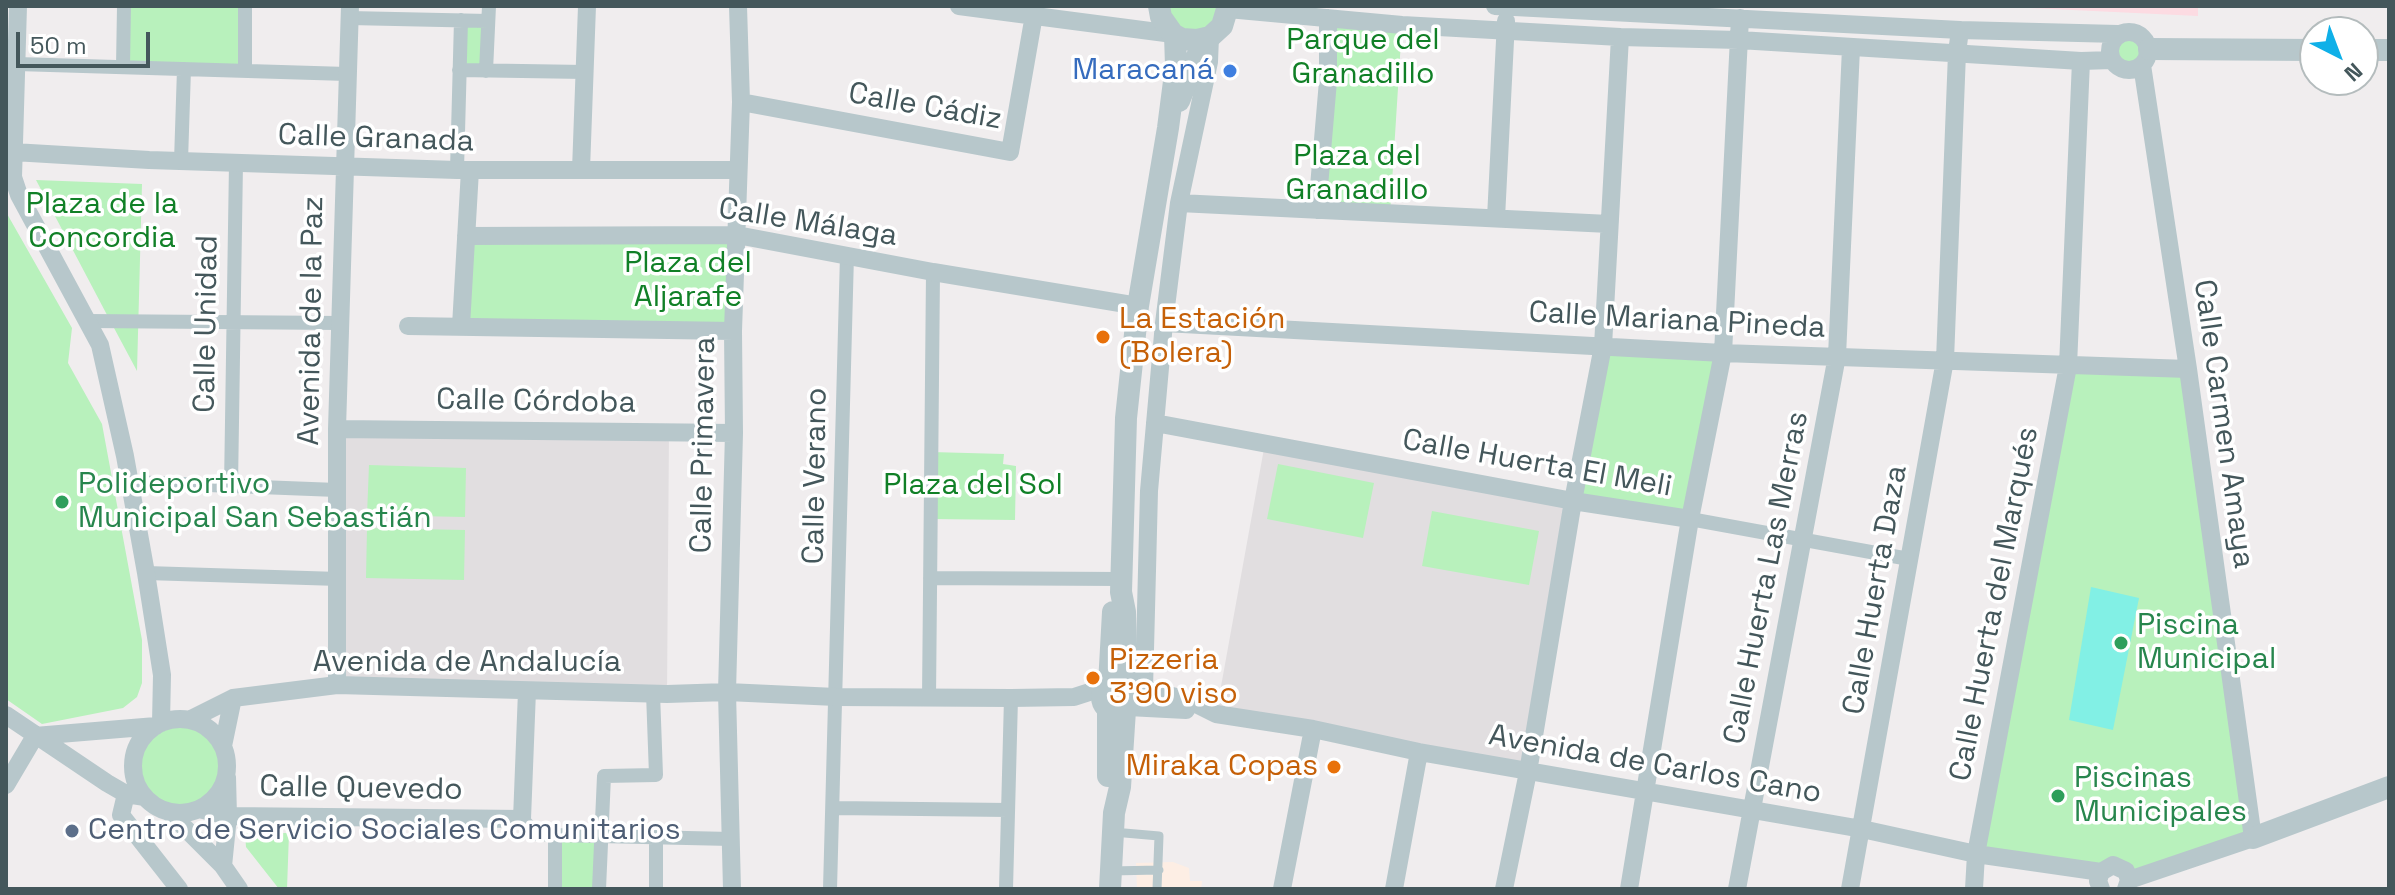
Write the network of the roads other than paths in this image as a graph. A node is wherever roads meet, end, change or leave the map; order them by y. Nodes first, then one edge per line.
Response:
1 (124, 6) edge
2 (245, 6) edge
3 (587, 6) edge
4 (738, 6) edge
5 (959, 6) edge
6 (1159, 6) edge
7 (1502, 7) edge
8 (1228, 8) edge
9 (1587, 9) edge
10 (14, 11) edge
11 (350, 12) edge
12 (489, 13) edge
13 (1735, 14) edge
14 (1034, 15) junction
15 (1853, 15) edge
16 (1328, 18) junction
17 (461, 20) junction
18 (1505, 30) junction
19 (1960, 30) junction
20 (1174, 34) junction
21 (2118, 34) junction
22 (1620, 37) junction
23 (1207, 38) junction
24 (1739, 40) junction
25 (1851, 48) junction
26 (2299, 51) edge
27 (1957, 53) junction
28 (2145, 57) junction
29 (2112, 60) junction
30 (2081, 61) junction
31 (17, 64) junction
32 (123, 67) junction
33 (184, 69) junction
34 (245, 70) junction
35 (459, 70) junction
36 (486, 71) junction
37 (585, 72) junction
38 (347, 74) junction
39 (741, 102) junction
40 (1168, 128) junction
41 (13, 152) junction
42 (181, 161) junction
43 (236, 163) junction
44 (343, 167) junction
45 (463, 170) junction
46 (581, 170) junction
47 (738, 170) junction
48 (1179, 203) junction
49 (1317, 210) junction
50 (1496, 218) junction
51 (1609, 224) junction
52 (737, 235) junction
53 (466, 236) junction
54 (847, 255) junction
55 (933, 272) junction
56 (1138, 306) junction
57 (88, 321) junction
58 (233, 322) junction
59 (340, 323) junction
60 (1164, 323) junction
61 (408, 326) dead end
62 (461, 326) junction
63 (733, 331) junction
64 (1603, 346) junction
65 (1723, 353) junction
66 (1837, 356) junction
67 (1945, 360) junction
68 (2068, 366) junction
69 (2188, 369) junction
70 (1155, 423) junction
71 (337, 429) junction
72 (734, 433) junction
73 (130, 482) junction
74 (231, 486) junction
75 (337, 490) junction
76 (1573, 501) junction
77 (1690, 519) junction
78 (1801, 540) junction
79 (1909, 559) junction
80 (146, 573) junction
81 (930, 578) junction
82 (339, 579) junction
83 (1121, 585) junction
84 (162, 675) junction
85 (337, 685) junction
86 (527, 691) junction
87 (727, 692) junction
88 (653, 693) junction
89 (1120, 696) junction
90 (836, 697) junction
91 (233, 698) junction
92 (929, 698) junction
93 (1011, 698) junction
94 (6, 715) edge
95 (187, 720) junction
96 (158, 724) junction
97 (1313, 729) junction
98 (35, 736) junction
99 (223, 746) junction
100 (1419, 752) junction
101 (1528, 772) junction
102 (227, 774) junction
103 (6, 785) edge
104 (2389, 787) edge
105 (1646, 793) junction
106 (126, 794) junction
107 (145, 797) junction
108 (833, 808) junction
109 (199, 809) junction
110 (1008, 810) junction
111 (1752, 811) junction
112 (169, 812) junction
113 (228, 816) junction
114 (522, 819) junction
115 (1114, 822) junction
116 (1862, 829) junction
117 (555, 835) junction
118 (600, 836) junction
119 (656, 837) junction
120 (2253, 838) junction
121 (731, 839) junction
122 (1976, 854) junction
123 (223, 866) junction
124 (1159, 870) junction
125 (1110, 880) edge
126 (2101, 880) edge
127 (2128, 885) edge
128 (179, 889) edge
129 (239, 889) edge
130 (555, 889) edge
131 (599, 889) edge
132 (656, 889) edge
133 (732, 889) edge
134 (830, 889) edge
135 (1006, 889) edge
136 (1157, 889) edge
137 (1282, 889) edge
138 (1394, 889) edge
139 (1504, 889) edge
140 (1629, 889) edge
141 (1737, 889) edge
142 (1850, 889) edge
143 (1974, 889) edge

1 - 32 street
2 - 34 street
3 - 37 street
4 - 39 street, Calle Primavera
5 - 14 street
6 - 20 street
7 - 9 street
7 - 18 street
8 - 16 street
8 - 23 street
9 - 13 street
10 - 31 street
11 - 17 street
11 - 38 street, Avenida de la Paz
12 - 17 street
12 - 36 street
13 - 15 street
13 - 24 street
14 - 20 street
14 - 39 street, Calle Cádiz
15 - 19 street
16 - 18 street
16 - 49 street
17 - 35 street
18 - 22 street
18 - 50 street
19 - 21 street
19 - 27 street, Calle Huerta Daza
20 - 23 street
20 - 40 street
21 - 28 street
21 - 29 street
22 - 24 street
22 - 51 street
23 - 40 street
23 - 48 street
24 - 25 street
24 - 65 street
25 - 27 street
25 - 66 street, Calle Huerta Las Merras
26 - 28 street
27 - 30 street
27 - 67 street, Calle Huerta Daza
28 - 29 street
28 - 69 street, Calle Carmen Amaya
29 - 30 street
30 - 68 street, Calle Huerta del Marqués
31 - 32 street
31 - 41 street
32 - 33 street
33 - 34 street
33 - 42 street
34 - 38 street
35 - 36 street
35 - 45 street
36 - 37 street
37 - 46 street
38 - 44 street, Avenida de la Paz
39 - 47 street, Calle Primavera
40 - 56 street
41 - 42 street, Calle Granada
41 - 57 street
42 - 43 street, Calle Granada
43 - 44 street, Calle Granada
43 - 58 street, Calle Unidad
44 - 45 street, Calle Granada
44 - 59 street, Avenida de la Paz
45 - 46 street, Calle Granada
45 - 53 street
46 - 47 street, Calle Granada
47 - 52 street, Calle Primavera
48 - 49 street
48 - 60 street
49 - 50 street
50 - 51 street
51 - 64 street
52 - 53 street, Calle Málaga
52 - 54 street, Calle Málaga
52 - 63 street, Calle Primavera
53 - 62 street
54 - 55 street, Calle Málaga
54 - 90 street, Calle Verano
55 - 56 street, Calle Málaga
55 - 81 street
56 - 83 street
57 - 58 street
57 - 73 street
58 - 59 street
58 - 74 street, Calle Unidad
59 - 71 street, Avenida de la Paz
60 - 64 street, Calle Mariana Pineda
60 - 70 street
61 - 62 street
62 - 63 street
63 - 72 street, Calle Primavera
64 - 65 street, Calle Mariana Pineda
64 - 76 street
65 - 66 street, Calle Mariana Pineda
65 - 77 street
66 - 67 street, Calle Mariana Pineda
66 - 78 street, Calle Huerta Las Merras
67 - 68 street, Calle Mariana Pineda
67 - 79 street, Calle Huerta Daza
68 - 69 street, Calle Mariana Pineda
68 - 122 street, Calle Huerta del Marqués
69 - 120 street, Calle Carmen Amaya
70 - 76 street, Calle Huerta El Meli
70 - 89 street
71 - 72 street, Calle Córdoba
71 - 75 street, Avenida de la Paz
72 - 87 street, Calle Primavera
73 - 74 street
73 - 80 street
74 - 75 street
75 - 82 street, Avenida de la Paz
76 - 77 street, Calle Huerta El Meli
76 - 101 street
77 - 78 street, Calle Huerta El Meli
77 - 105 street
78 - 79 street, Calle Huerta El Meli
78 - 111 street, Calle Huerta Las Merras
79 - 116 street, Calle Huerta Daza
80 - 82 street
80 - 84 street
81 - 83 street
81 - 92 street
82 - 85 street, Avenida de la Paz
83 - 89 street
84 - 95 street
84 - 96 street
85 - 86 street, Avenida de Andalucía
85 - 91 street, Avenida de Andalucía
86 - 88 street, Avenida de Andalucía
86 - 114 street
87 - 88 street, Avenida de Andalucía
87 - 90 street, Avenida de Andalucía
87 - 121 street, Calle Primavera
88 - 118 street, Avenida de Andalucía
89 - 93 street, Avenida de Andalucía
89 - 97 street, Avenida de Carlos Cano
89 - 115 street
90 - 92 street, Avenida de Andalucía
90 - 108 street, Calle Verano
91 - 95 street, Avenida de Andalucía
91 - 99 street
92 - 93 street, Avenida de Andalucía
93 - 110 street
94 - 98 street
95 - 96 street
95 - 99 street
96 - 98 street
96 - 107 street
97 - 100 street, Avenida de Carlos Cano
97 - 137 street
98 - 103 street
98 - 106 street
99 - 102 street
100 - 101 street, Avenida de Carlos Cano
100 - 138 street
101 - 105 street, Avenida de Carlos Cano
101 - 139 street
102 - 109 street
102 - 113 street
104 - 120 street
105 - 111 street, Avenida de Carlos Cano
105 - 140 street
106 - 107 street
106 - 128 street
107 - 112 street
108 - 110 street
108 - 134 street, Calle Verano
109 - 112 street
109 - 113 street, Calle Quevedo
110 - 135 street
111 - 116 street, Avenida de Carlos Cano
111 - 141 street, Calle Huerta Las Merras
112 - 123 street
113 - 114 street, Calle Quevedo
113 - 123 street
114 - 117 street, Calle Quevedo
115 - 124 lane
115 - 125 street
116 - 122 street, Avenida de Carlos Cano
116 - 142 street, Calle Huerta Daza
117 - 118 street
117 - 130 street
118 - 119 street
118 - 131 street
119 - 121 street
119 - 132 street
120 - 127 street
121 - 133 street, Calle Primavera
122 - 126 street, Avenida de Carlos Cano
122 - 143 street, Calle Huerta del Marqués
123 - 129 street
124 - 125 lane
124 - 136 lane
126 - 127 street, Avenida de Carlos Cano

